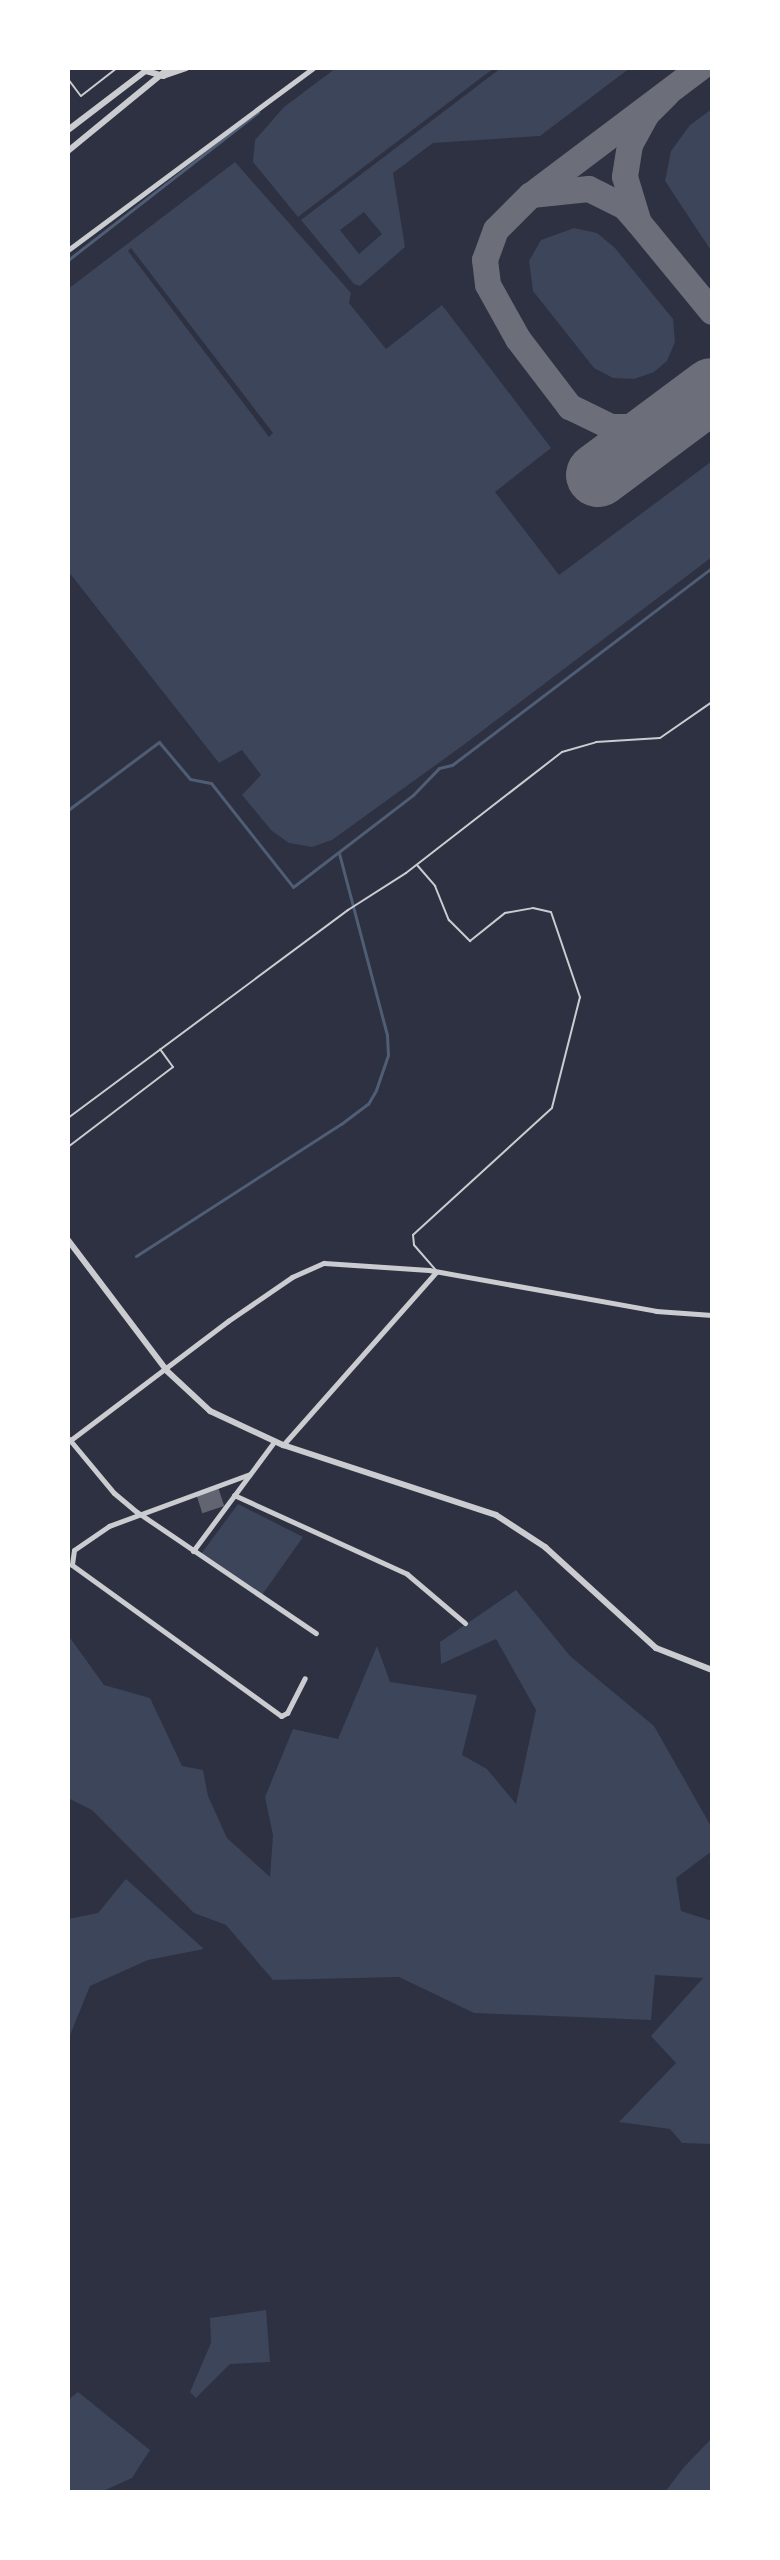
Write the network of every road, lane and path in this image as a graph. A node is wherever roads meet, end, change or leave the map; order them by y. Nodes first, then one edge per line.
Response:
1 (117, 68) edge
2 (169, 68) edge
3 (186, 68) edge
4 (313, 68) edge
5 (146, 69) edge
6 (163, 76) junction
7 (68, 79) edge
8 (68, 130) edge
9 (68, 151) edge
10 (68, 250) edge
11 (712, 702) edge
12 (416, 865) junction
13 (160, 1049) junction
14 (68, 1118) edge
15 (68, 1147) edge
16 (68, 1240) edge
17 (437, 1271) junction
18 (712, 1315) edge
19 (167, 1371) junction
20 (69, 1440) edge
21 (274, 1442) junction
22 (283, 1445) junction
23 (250, 1474) junction
24 (234, 1495) junction
25 (137, 1512) junction
26 (193, 1551) junction
27 (465, 1623) dead end
28 (316, 1633) dead end
29 (712, 1670) edge
30 (305, 1678) dead end

1 - 7 lane
2 - 6 street
3 - 6 street
4 - 10 street
5 - 6 street
5 - 8 street
6 - 9 street
11 - 12 lane
12 - 13 lane
12 - 17 lane
13 - 14 lane
13 - 15 lane
16 - 19 street
17 - 18 street
17 - 19 street
17 - 22 street
19 - 20 street
19 - 21 street
20 - 25 street
21 - 22 street
21 - 23 street
22 - 29 street
23 - 24 street
23 - 25 street
24 - 26 street
24 - 27 street
25 - 26 street
25 - 30 street
26 - 28 street

